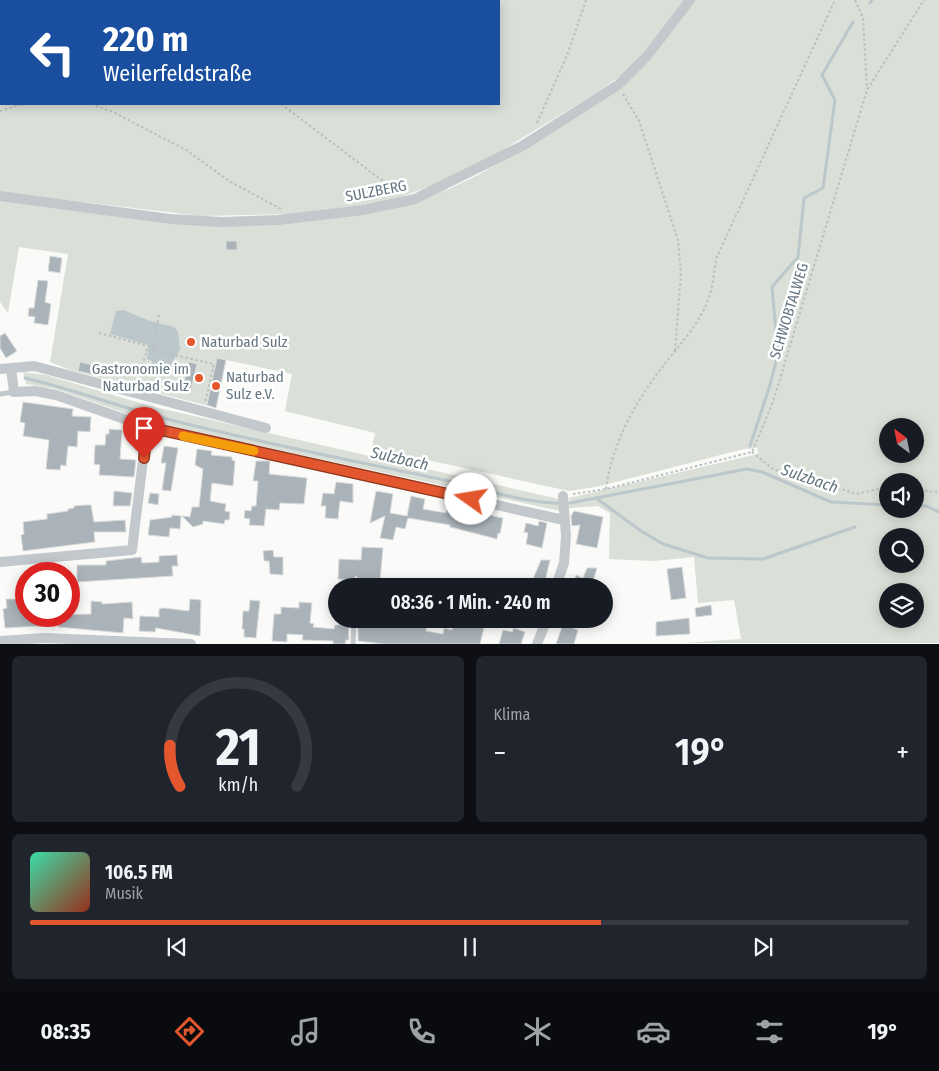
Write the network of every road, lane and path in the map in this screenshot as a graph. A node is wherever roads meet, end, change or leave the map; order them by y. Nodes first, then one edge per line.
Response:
1 (586, 0) edge
2 (690, 0) edge
3 (835, 0) edge
4 (855, 0) edge
5 (924, 0) edge
6 (618, 85) junction
7 (868, 90) junction
8 (20, 105) edge
9 (94, 105) edge
10 (282, 105) edge
11 (0, 111) edge
12 (537, 124) dead end
13 (0, 196) edge
14 (416, 199) junction
15 (288, 219) junction
16 (159, 315) dead end
17 (99, 333) dead end
18 (148, 346) junction
19 (152, 347) junction
20 (675, 351) junction
21 (11, 369) junction
22 (0, 370) edge
23 (140, 375) dead end
24 (14, 392) junction
25 (0, 394) edge
26 (204, 407) dead end
27 (147, 427) junction
28 (266, 428) dead end
29 (752, 452) junction
30 (606, 489) junction
31 (879, 489) edge
32 (924, 491) edge
33 (939, 492) edge
34 (564, 507) junction
35 (0, 562) edge
36 (559, 578) edge
37 (354, 628) edge
38 (543, 628) edge
39 (0, 641) edge
40 (141, 642) edge
41 (191, 644) edge
42 (353, 644) edge
43 (537, 644) edge

1 - 12 path
2 - 6 street, SULZBERG
3 - 20 path
4 - 7 path
5 - 7 path, SCHWOBTALWEG
6 - 14 street, SULZBERG
6 - 20 path
7 - 29 path, SCHWOBTALWEG
8 - 11 path
9 - 15 path
10 - 14 path
13 - 15 street, SULZBERG
14 - 15 street, SULZBERG
16 - 19 path
17 - 18 path
18 - 19 path
18 - 23 path
19 - 26 path
20 - 30 path
21 - 22 street
21 - 24 street
21 - 28 street
24 - 25 lane
24 - 27 street
27 - 34 street
27 - 35 street
29 - 30 path
29 - 31 path
30 - 34 path
32 - 33 path
34 - 36 street
37 - 42 lane
38 - 43 street
39 - 40 street
40 - 41 street

